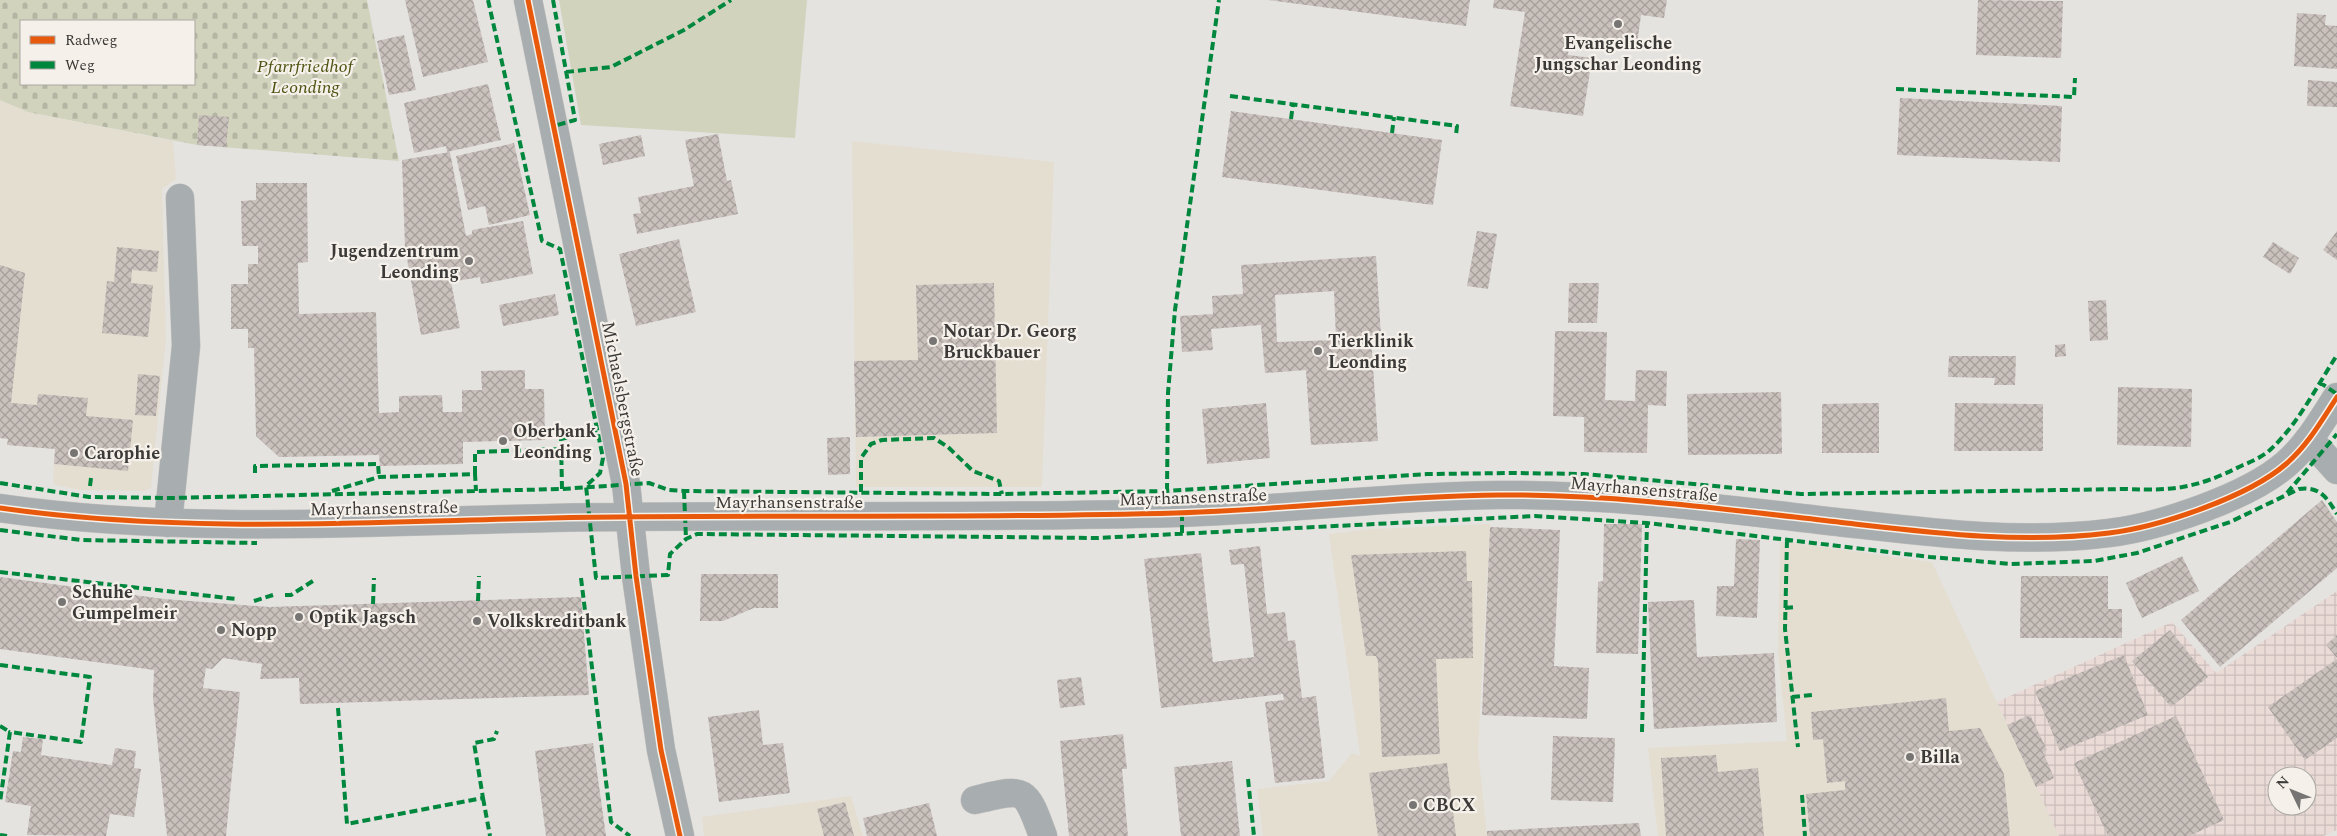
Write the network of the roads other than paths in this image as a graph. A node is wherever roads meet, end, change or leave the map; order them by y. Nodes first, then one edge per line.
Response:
1 (528, 0) edge
2 (180, 198) dead end
3 (2337, 397) edge
4 (2309, 439) junction
5 (2337, 470) edge
6 (0, 508) edge
7 (629, 517) junction
8 (168, 522) junction
9 (975, 800) dead end
10 (680, 836) edge
11 (1043, 836) edge

1 - 7 street, Michaelsbergstraße
2 - 8 street
3 - 4 street, Mayrhansenstraße
4 - 5 street
4 - 7 street, Mayrhansenstraße
6 - 8 street, Mayrhansenstraße
7 - 8 street, Mayrhansenstraße
7 - 10 street, Michaelsbergstraße
9 - 11 street

